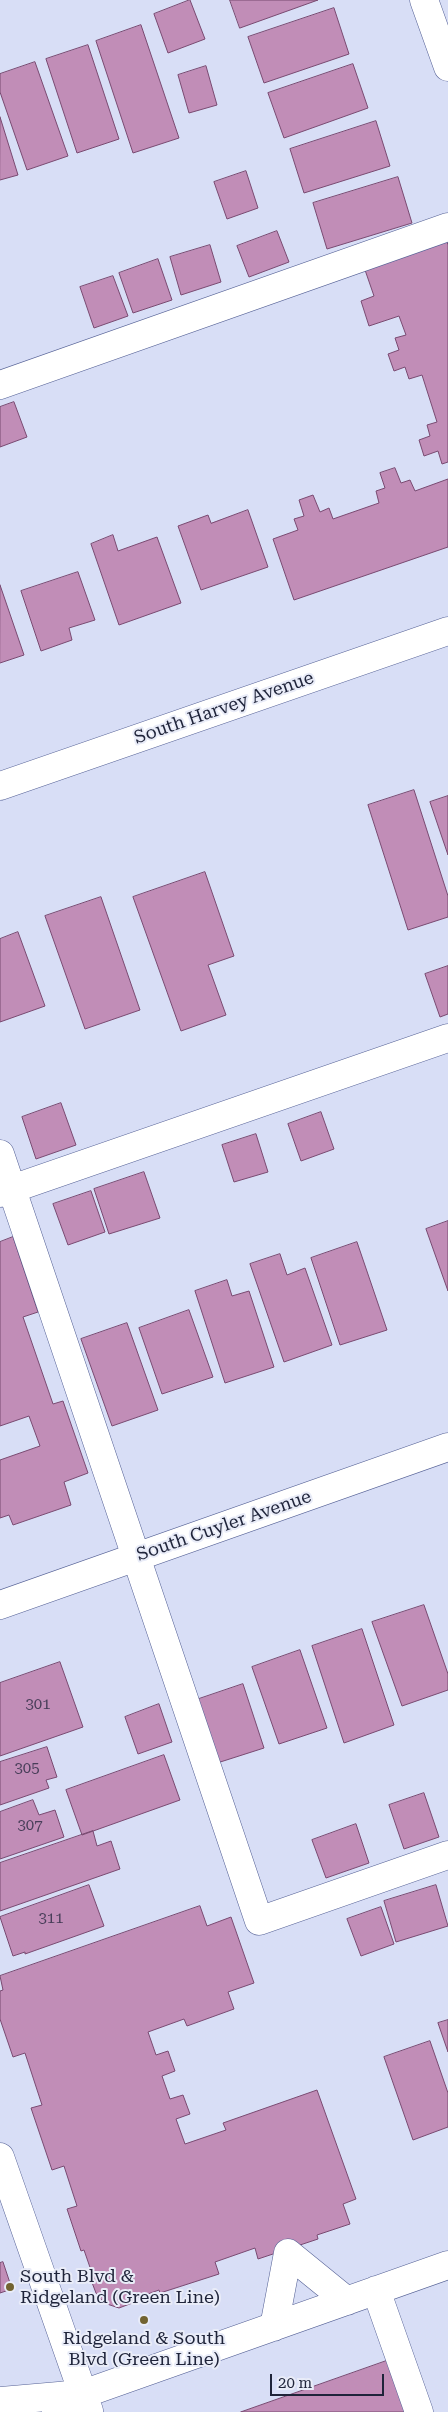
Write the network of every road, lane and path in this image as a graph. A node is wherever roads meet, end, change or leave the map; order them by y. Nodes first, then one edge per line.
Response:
1 (424, 0) edge
2 (448, 67) edge
3 (448, 227) edge
4 (0, 385) edge
5 (448, 631) edge
6 (0, 786) edge
7 (448, 1038) edge
8 (0, 1154) edge
9 (6, 1191) edge
10 (448, 1447) edge
11 (136, 1557) junction
12 (0, 1605) edge
13 (448, 1855) edge
14 (0, 2157) edge
15 (448, 2265) edge
16 (376, 2290) junction
17 (347, 2301) junction
18 (274, 2326) junction
19 (0, 2401) edge
20 (86, 2403) edge
21 (56, 2412) edge
22 (419, 2412) edge

1 - 2 street
3 - 4 street
5 - 6 street, South Harvey Avenue
7 - 9 street
8 - 9 street
9 - 11 street
10 - 11 street, South Cuyler Avenue
11 - 12 street, South Cuyler Avenue
11 - 13 street
14 - 20 street
15 - 16 street
16 - 17 street
16 - 22 street
17 - 18 street
17 - 18 street
18 - 20 street
19 - 20 street
20 - 21 street

